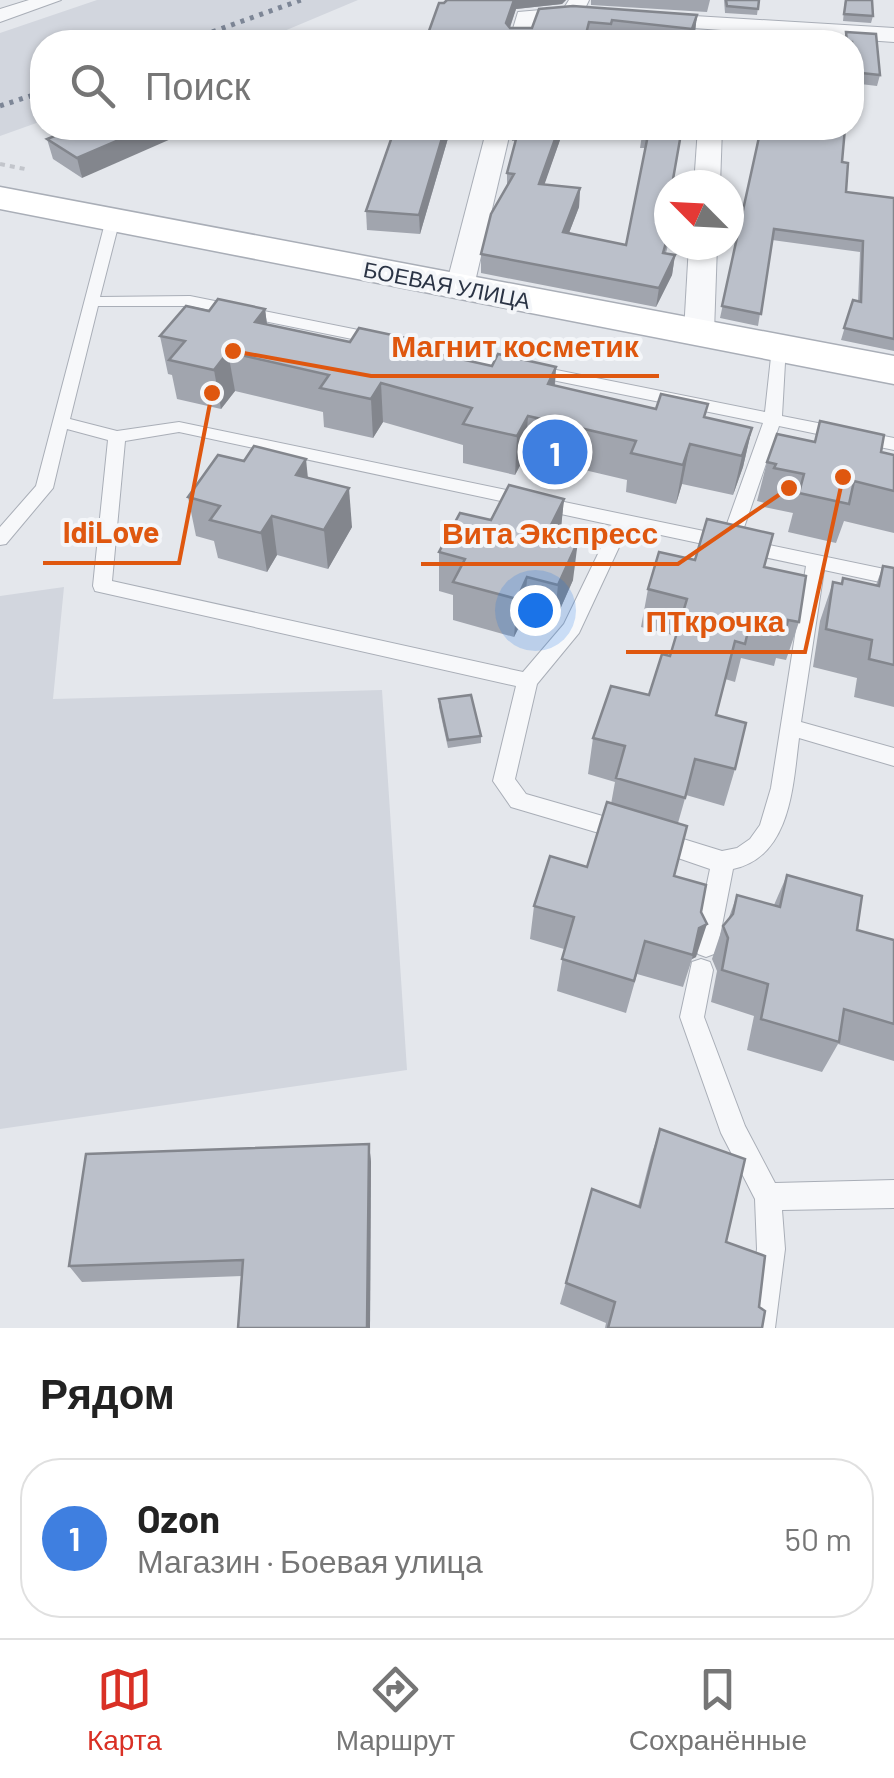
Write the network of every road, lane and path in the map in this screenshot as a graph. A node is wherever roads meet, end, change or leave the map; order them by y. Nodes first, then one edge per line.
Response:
1 (51, 0) edge
2 (717, 0) edge
3 (580, 9) edge
4 (5, 10) edge
5 (626, 18) edge
6 (523, 30) edge
7 (697, 30) edge
8 (715, 30) edge
9 (864, 35) edge
10 (894, 35) edge
11 (496, 140) edge
12 (709, 140) edge
13 (0, 164) edge
14 (707, 170) edge
15 (13, 184) edge
16 (113, 220) junction
17 (702, 260) edge
18 (460, 286) junction
19 (91, 302) junction
20 (698, 332) junction
21 (780, 348) junction
22 (894, 370) edge
23 (773, 418) junction
24 (60, 422) junction
25 (117, 438) junction
26 (894, 444) edge
27 (623, 520) junction
28 (0, 539) edge
29 (729, 543) junction
30 (816, 562) junction
31 (894, 578) edge
32 (528, 681) junction
33 (790, 727) junction
34 (894, 757) edge
35 (723, 861) junction
36 (894, 1194) edge
37 (768, 1197) junction
38 (761, 1328) edge

1 - 4 street
2 - 8 street
3 - 6 street
5 - 7 street
9 - 10 street
11 - 18 street
12 - 14 street
13 - 15 path
15 - 16 main road, БОЕВАЯ УЛИЦА
16 - 18 main road, БОЕВАЯ УЛИЦА
16 - 19 lane
17 - 20 street
18 - 20 main road, БОЕВАЯ УЛИЦА
19 - 23 lane
19 - 24 lane
20 - 21 main road, БОЕВАЯ УЛИЦА
21 - 22 main road, БОЕВАЯ УЛИЦА
21 - 23 lane
23 - 26 lane
23 - 29 lane
24 - 25 lane
24 - 28 lane
25 - 27 lane
25 - 32 lane
27 - 29 lane
27 - 32 lane
29 - 30 lane
30 - 31 lane
30 - 33 lane
32 - 35 lane
33 - 34 lane
33 - 35 lane
35 - 37 lane
36 - 37 lane
37 - 38 lane

